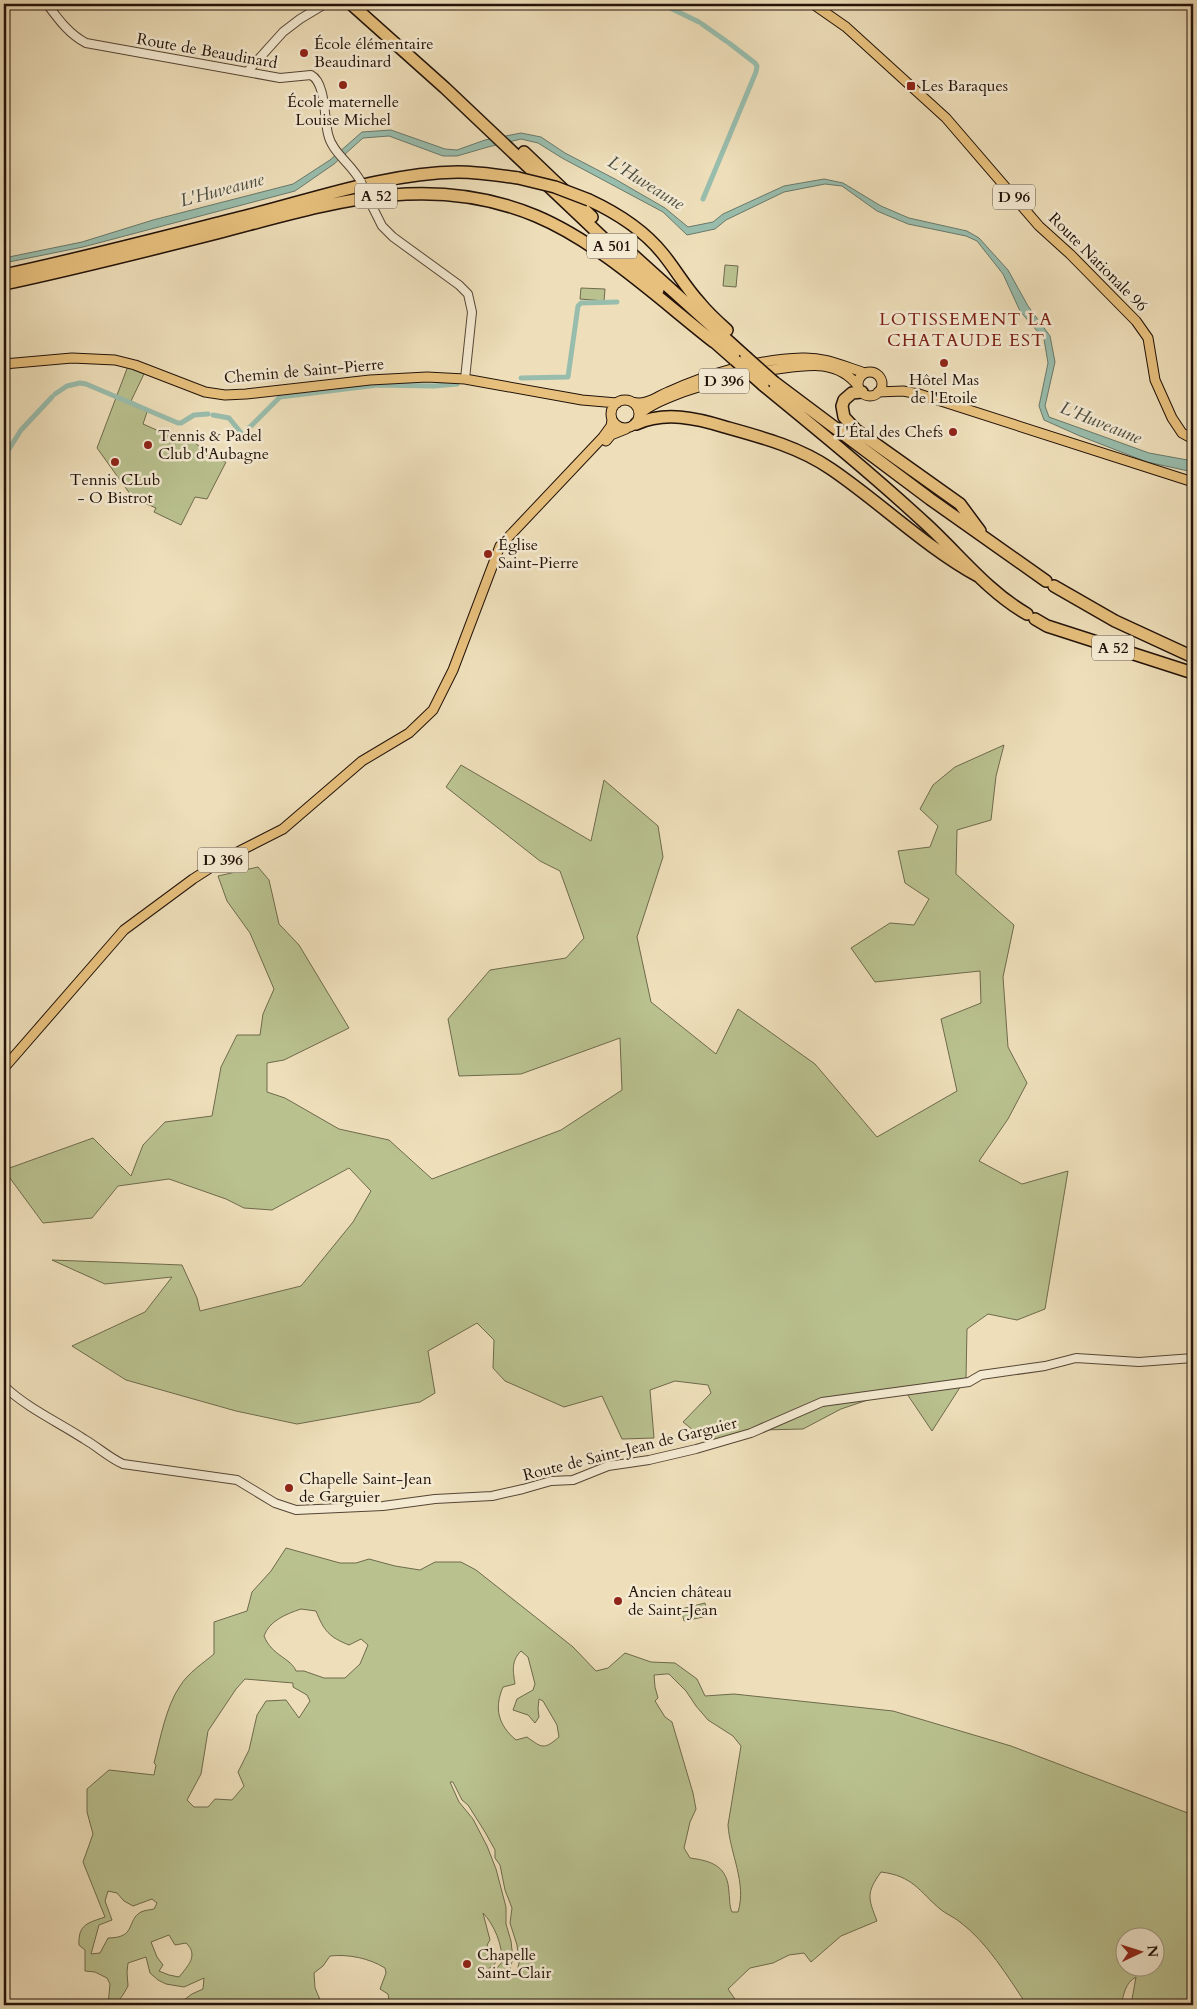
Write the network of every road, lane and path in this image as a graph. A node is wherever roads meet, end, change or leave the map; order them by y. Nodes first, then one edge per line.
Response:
1 (47, 4) edge
2 (325, 4) edge
3 (351, 4) edge
4 (362, 4) edge
5 (813, 4) edge
6 (248, 71) junction
7 (498, 134) junction
8 (514, 148) junction
9 (4, 275) edge
10 (4, 284) edge
11 (714, 342) junction
12 (745, 358) junction
13 (4, 364) edge
14 (865, 373) junction
15 (465, 379) junction
16 (881, 381) junction
17 (773, 382) junction
18 (860, 389) junction
19 (903, 391) junction
20 (878, 392) junction
21 (582, 400) junction
22 (632, 402) junction
23 (616, 403) junction
24 (612, 418) junction
25 (826, 419) joint
26 (634, 422) junction
27 (1193, 440) edge
28 (1189, 481) edge
29 (545, 497) junction
30 (985, 538) junction
31 (978, 576) junction
32 (1193, 657) edge
33 (1193, 673) edge
34 (4, 1068) edge
35 (1193, 1358) edge
36 (4, 1386) edge

1 - 6 street, Route de Beaudinard
2 - 6 street
3 - 7 highway, A 501
4 - 7 highway, A 501
5 - 27 main road, Route Nationale 96 / D 96
6 - 15 street, Route de Beaudinard, bridge
7 - 8 highway, A 501
8 - 11 highway, A 501
8 - 12 highway, A 501
9 - 12 highway, A 52, bridge
10 - 11 highway, A 52
11 - 12 highway, A 52
12 - 17 highway, A 501, bridge
13 - 15 main road, Chemin de Saint-Pierre
14 - 16 main road
14 - 18 main road
14 - 22 main road, D 396
15 - 21 main road, Chemin de Saint-Pierre
16 - 19 main road
16 - 20 main road
17 - 25 highway, A 501
17 - 31 highway, A 52
18 - 20 main road
18 - 26 main road, D 396
18 - 30 highway
19 - 20 main road
19 - 28 main road
21 - 23 main road, Chemin de Saint-Pierre
21 - 24 main road, Chemin de Saint-Pierre
22 - 23 main road
22 - 26 main road
23 - 24 main road
24 - 26 main road
24 - 29 main road, D 396
25 - 30 highway, A 52
26 - 29 main road, D 396
26 - 31 highway
29 - 34 main road, D 396
30 - 32 highway, A 52
31 - 33 highway, A 52
35 - 36 street, Route de Saint-Jean de Garguier

